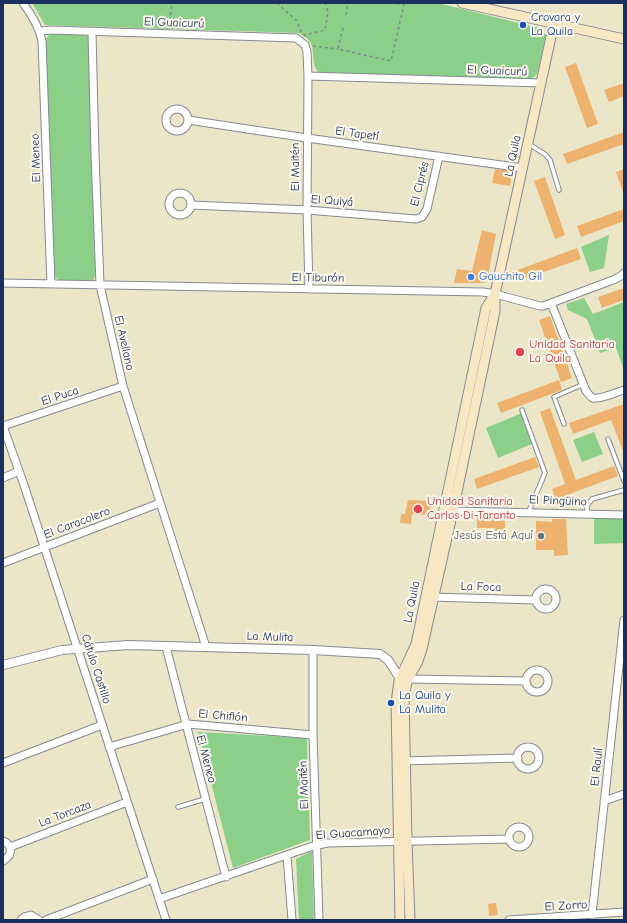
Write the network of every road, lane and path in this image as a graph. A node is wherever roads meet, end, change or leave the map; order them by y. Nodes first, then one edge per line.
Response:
1 (23, 3) edge
2 (172, 3) edge
3 (277, 3) edge
4 (325, 3) edge
5 (348, 3) edge
6 (396, 3) edge
7 (462, 3) edge
8 (346, 15) dead end
9 (554, 23) junction
10 (343, 28) dead end
11 (40, 31) junction
12 (92, 32) junction
13 (169, 34) junction
14 (624, 39) edge
15 (305, 45) junction
16 (338, 49) junction
17 (308, 76) junction
18 (541, 83) junction
19 (188, 120) dead end
20 (307, 138) junction
21 (528, 144) junction
22 (439, 156) junction
23 (523, 168) junction
24 (559, 190) dead end
25 (191, 205) dead end
26 (307, 210) junction
27 (422, 217) joint
28 (624, 273) edge
29 (3, 283) edge
30 (51, 284) junction
31 (100, 285) junction
32 (309, 289) junction
33 (496, 294) junction
34 (551, 303) junction
35 (584, 384) junction
36 (123, 386) junction
37 (624, 390) edge
38 (522, 410) dead end
39 (564, 424) dead end
40 (3, 426) edge
41 (608, 439) dead end
42 (19, 471) junction
43 (3, 478) edge
44 (624, 482) edge
45 (624, 490) edge
46 (160, 503) junction
47 (442, 511) junction
48 (453, 511) junction
49 (528, 513) junction
50 (586, 514) junction
51 (624, 515) edge
52 (45, 547) junction
53 (3, 564) edge
54 (424, 597) junction
55 (434, 597) junction
56 (536, 600) dead end
57 (624, 620) edge
58 (166, 647) junction
59 (206, 647) junction
60 (77, 649) junction
61 (313, 650) junction
62 (3, 665) edge
63 (405, 678) junction
64 (526, 681) dead end
65 (186, 724) junction
66 (102, 725) junction
67 (313, 735) junction
68 (109, 747) junction
69 (518, 758) dead end
70 (401, 761) junction
71 (3, 763) edge
72 (624, 794) edge
73 (206, 798) junction
74 (604, 801) junction
75 (127, 802) junction
76 (178, 807) dead end
77 (509, 839) dead end
78 (3, 841) edge
79 (402, 841) junction
80 (317, 845) junction
81 (10, 847) junction
82 (287, 856) junction
83 (3, 861) edge
84 (226, 877) junction
85 (153, 880) junction
86 (159, 899) junction
87 (624, 912) edge
88 (592, 915) junction
89 (21, 920) edge
90 (39, 920) edge
91 (46, 920) edge
92 (166, 920) edge
93 (292, 920) edge
94 (319, 920) edge
95 (400, 920) edge
96 (410, 920) edge
97 (509, 920) edge

1 - 11 street
2 - 13 path
3 - 4 path
5 - 8 path
6 - 16 path
7 - 9 main road
9 - 14 main road
9 - 18 main road, La Quila
10 - 16 path
11 - 12 street, El Guaicurú
11 - 30 street, El Meneo
12 - 13 street, El Guaicurú
12 - 31 street, El Avellano
13 - 15 street, El Guaicurú
15 - 16 path
15 - 17 street, El Maitén
17 - 18 street, El Guaicurú
17 - 20 street, El Maitén
18 - 21 main road, La Quila
19 - 20 street, El Tapetí
20 - 22 street, El Tapetí
20 - 26 street, El Maitén
21 - 23 main road, La Quila
21 - 24 lane
22 - 23 street, El Tapetí
22 - 27 street, El Ciprés
23 - 33 main road, La Quila
25 - 26 street, El Quiyá
26 - 27 street, El Quiyá
26 - 32 street, El Maitén
28 - 34 street, El Tiburón
29 - 30 street, El Tiburón
30 - 31 street, El Tiburón
31 - 32 street, El Tiburón
31 - 36 street, El Avellano
32 - 33 street, El Tiburón
33 - 34 street, El Tiburón
33 - 47 main road, La Quila
33 - 48 main road, La Quila
34 - 35 street
35 - 37 street
35 - 39 lane
36 - 40 street, El Puca
36 - 46 street, El Avellano
38 - 49 lane
40 - 42 street, Cátulo Castillo
41 - 44 lane
42 - 43 street
42 - 52 street, Cátulo Castillo
45 - 50 lane
46 - 52 street, El Caracolero
46 - 59 street, El Avellano
47 - 48 main road, El Pingüino
47 - 54 main road, La Quila
48 - 49 street, El Pingüino
48 - 55 main road, La Quila
49 - 50 street, El Pingüino
50 - 51 street, El Pingüino
52 - 53 street, El Caracolero
52 - 60 street, Cátulo Castillo
54 - 55 street, La Foca
54 - 63 main road, La Quila
55 - 56 street, La Foca
55 - 63 main road, La Quila
57 - 74 street, El Raulí
58 - 59 street, La Mulita
58 - 60 street, La Mulita
58 - 65 street, El Meneo
59 - 61 street, La Mulita
60 - 62 street, La Mulita
60 - 66 street, Cátulo Castillo
61 - 63 street, La Mulita
61 - 67 street, El Maitén
63 - 64 street
63 - 70 main road, La Quila
65 - 67 street, El Chiflón
65 - 68 street, El Chiflón
65 - 73 street, El Meneo
66 - 68 street, Cátulo Castillo
66 - 71 street
67 - 80 street, El Maitén
68 - 75 street, Cátulo Castillo
69 - 70 street
70 - 79 main road, La Quila
72 - 74 street
73 - 76 lane
73 - 84 street, El Meneo
74 - 88 street, El Raulí
75 - 81 street, La Torcaza
75 - 85 street, Cátulo Castillo
77 - 79 street, El Guacamayo
78 - 81 street
79 - 80 street, El Guacamayo
79 - 95 main road, La Quila
79 - 96 main road, La Quila
80 - 82 street, El Guacamayo
80 - 94 street, El Maitén
81 - 83 street
82 - 84 street, El Guacamayo
82 - 93 street
84 - 86 street, El Guacamayo
85 - 86 street, Cátulo Castillo
85 - 91 street
86 - 92 street, Cátulo Castillo
87 - 88 street, El Zorro
88 - 97 street, El Zorro
89 - 90 street

